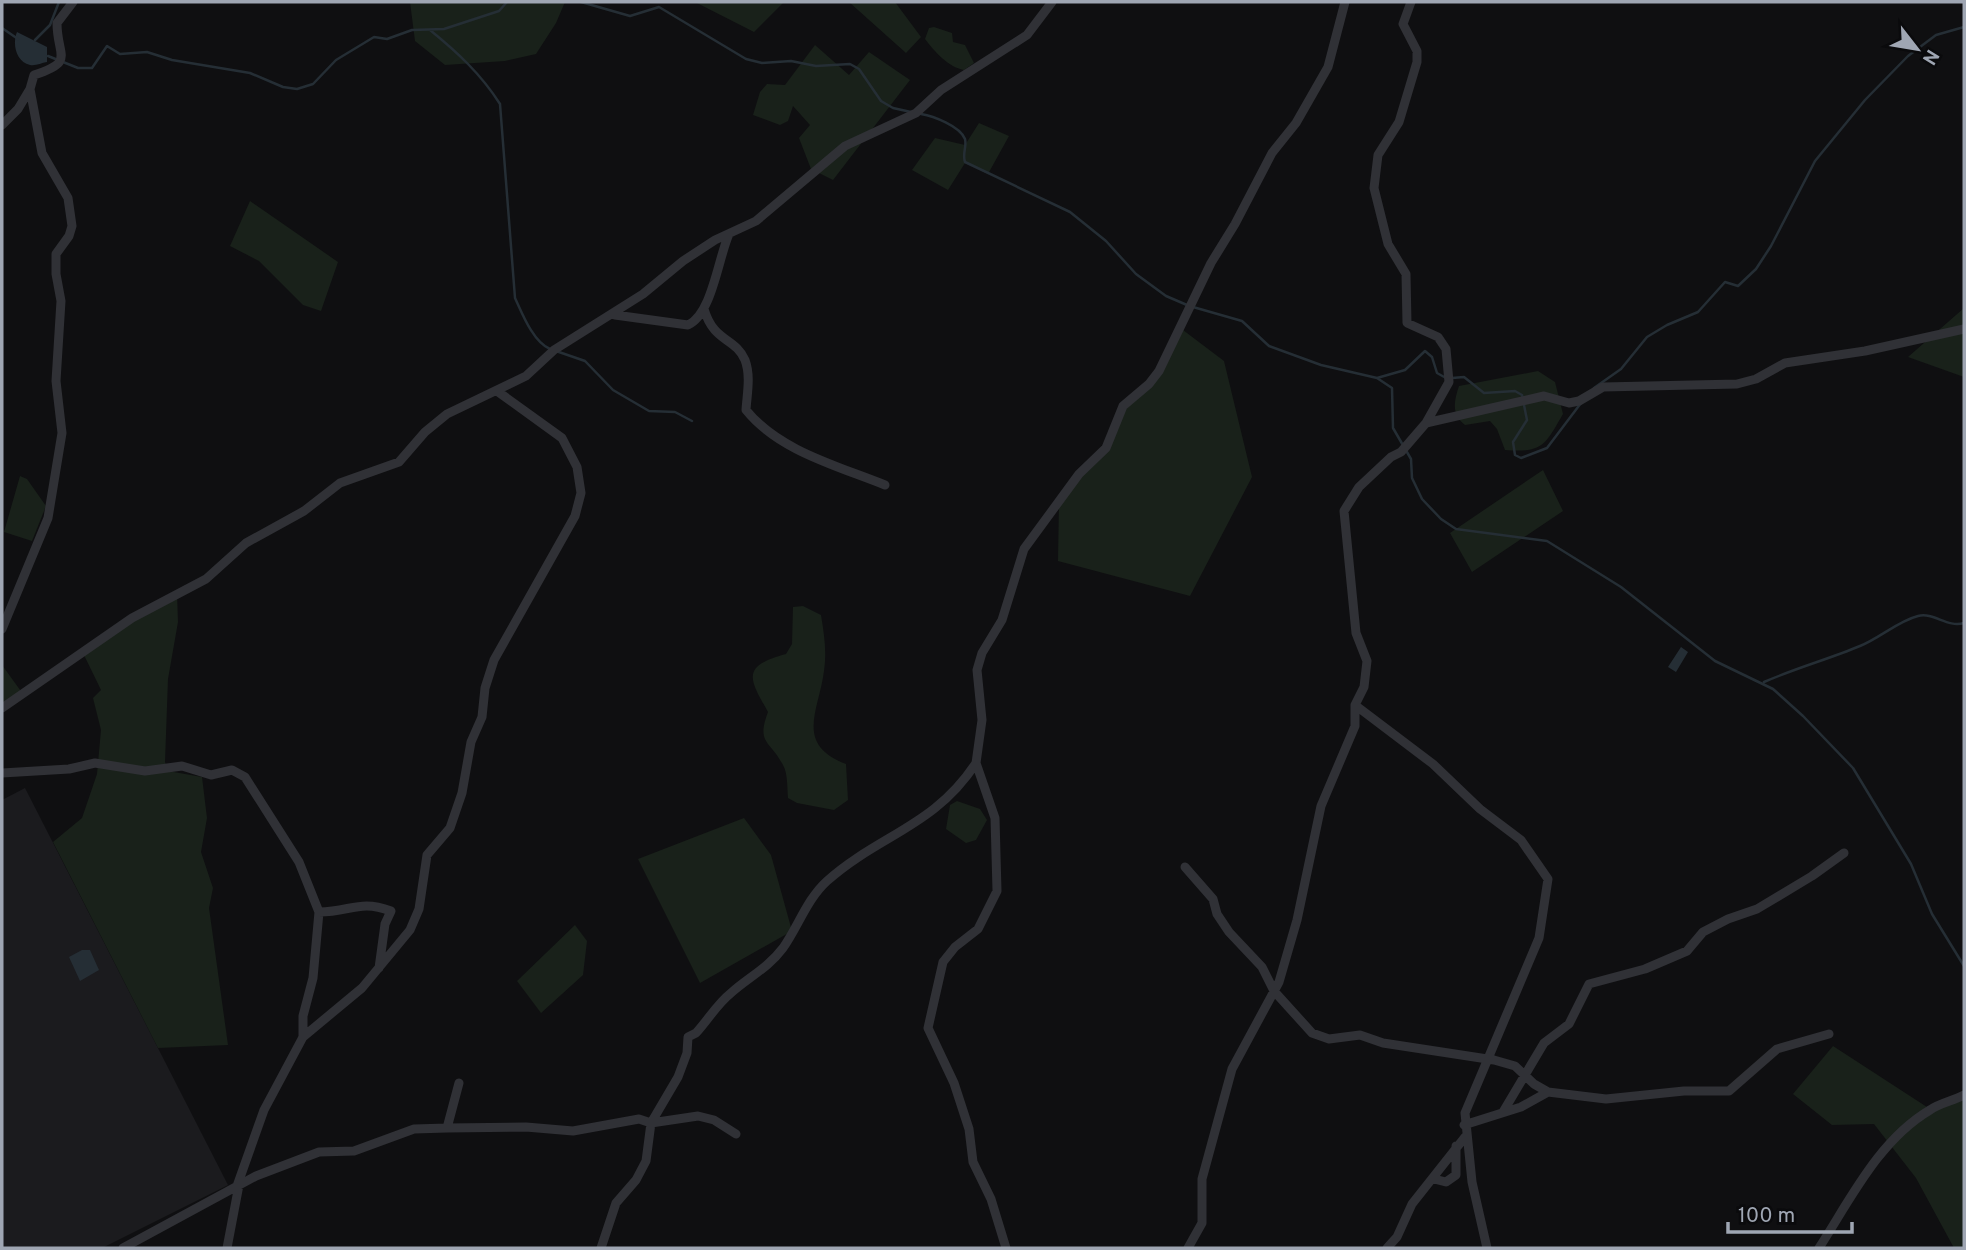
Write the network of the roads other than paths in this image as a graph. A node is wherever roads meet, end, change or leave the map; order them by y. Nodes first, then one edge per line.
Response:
1 (1052, 2) edge
2 (1345, 2) edge
3 (1411, 2) edge
4 (71, 3) edge
5 (30, 89) junction
6 (2, 125) edge
7 (729, 234) junction
8 (704, 309) junction
9 (606, 316) junction
10 (1964, 329) edge
11 (497, 391) junction
12 (1426, 423) junction
13 (885, 485) dead end
14 (2, 629) edge
15 (1355, 705) junction
16 (2, 708) edge
17 (976, 763) junction
18 (2, 773) edge
19 (1844, 853) dead end
20 (1185, 867) dead end
21 (319, 912) junction
22 (379, 968) junction
23 (1274, 991) junction
24 (1829, 1034) dead end
25 (303, 1037) junction
26 (1485, 1059) junction
27 (1525, 1073) junction
28 (459, 1083) dead end
29 (1548, 1092) junction
30 (1964, 1095) edge
31 (1503, 1112) junction
32 (650, 1123) junction
33 (1464, 1125) junction
34 (447, 1128) junction
35 (737, 1134) dead end
36 (1465, 1137) junction
37 (1456, 1146) junction
38 (1434, 1180) junction
39 (238, 1185) junction
40 (123, 1248) edge
41 (227, 1248) edge
42 (601, 1248) edge
43 (1006, 1248) edge
44 (1188, 1248) edge
45 (1387, 1248) edge
46 (1487, 1248) edge
47 (1819, 1248) edge

1 - 7 street
2 - 17 street
3 - 12 street
4 - 5 street
5 - 6 street
5 - 14 street
7 - 8 street
7 - 9 street
8 - 9 street
8 - 13 street
9 - 11 street
10 - 12 street
11 - 16 street
11 - 22 street
12 - 15 street
15 - 23 street
15 - 26 street
17 - 32 street
17 - 43 street
18 - 21 street
19 - 27 street
20 - 23 street
21 - 22 street
21 - 25 street
22 - 25 street
23 - 26 street
23 - 44 street
24 - 29 street
25 - 39 street
26 - 27 street
26 - 33 street
27 - 29 street
27 - 31 street
28 - 34 street
29 - 31 street
30 - 47 street
31 - 33 street
32 - 34 street
32 - 35 street
32 - 42 street
33 - 36 street
34 - 39 street
36 - 37 street
36 - 46 street
37 - 38 street
37 - 38 street
38 - 45 street
39 - 40 street
39 - 41 street

